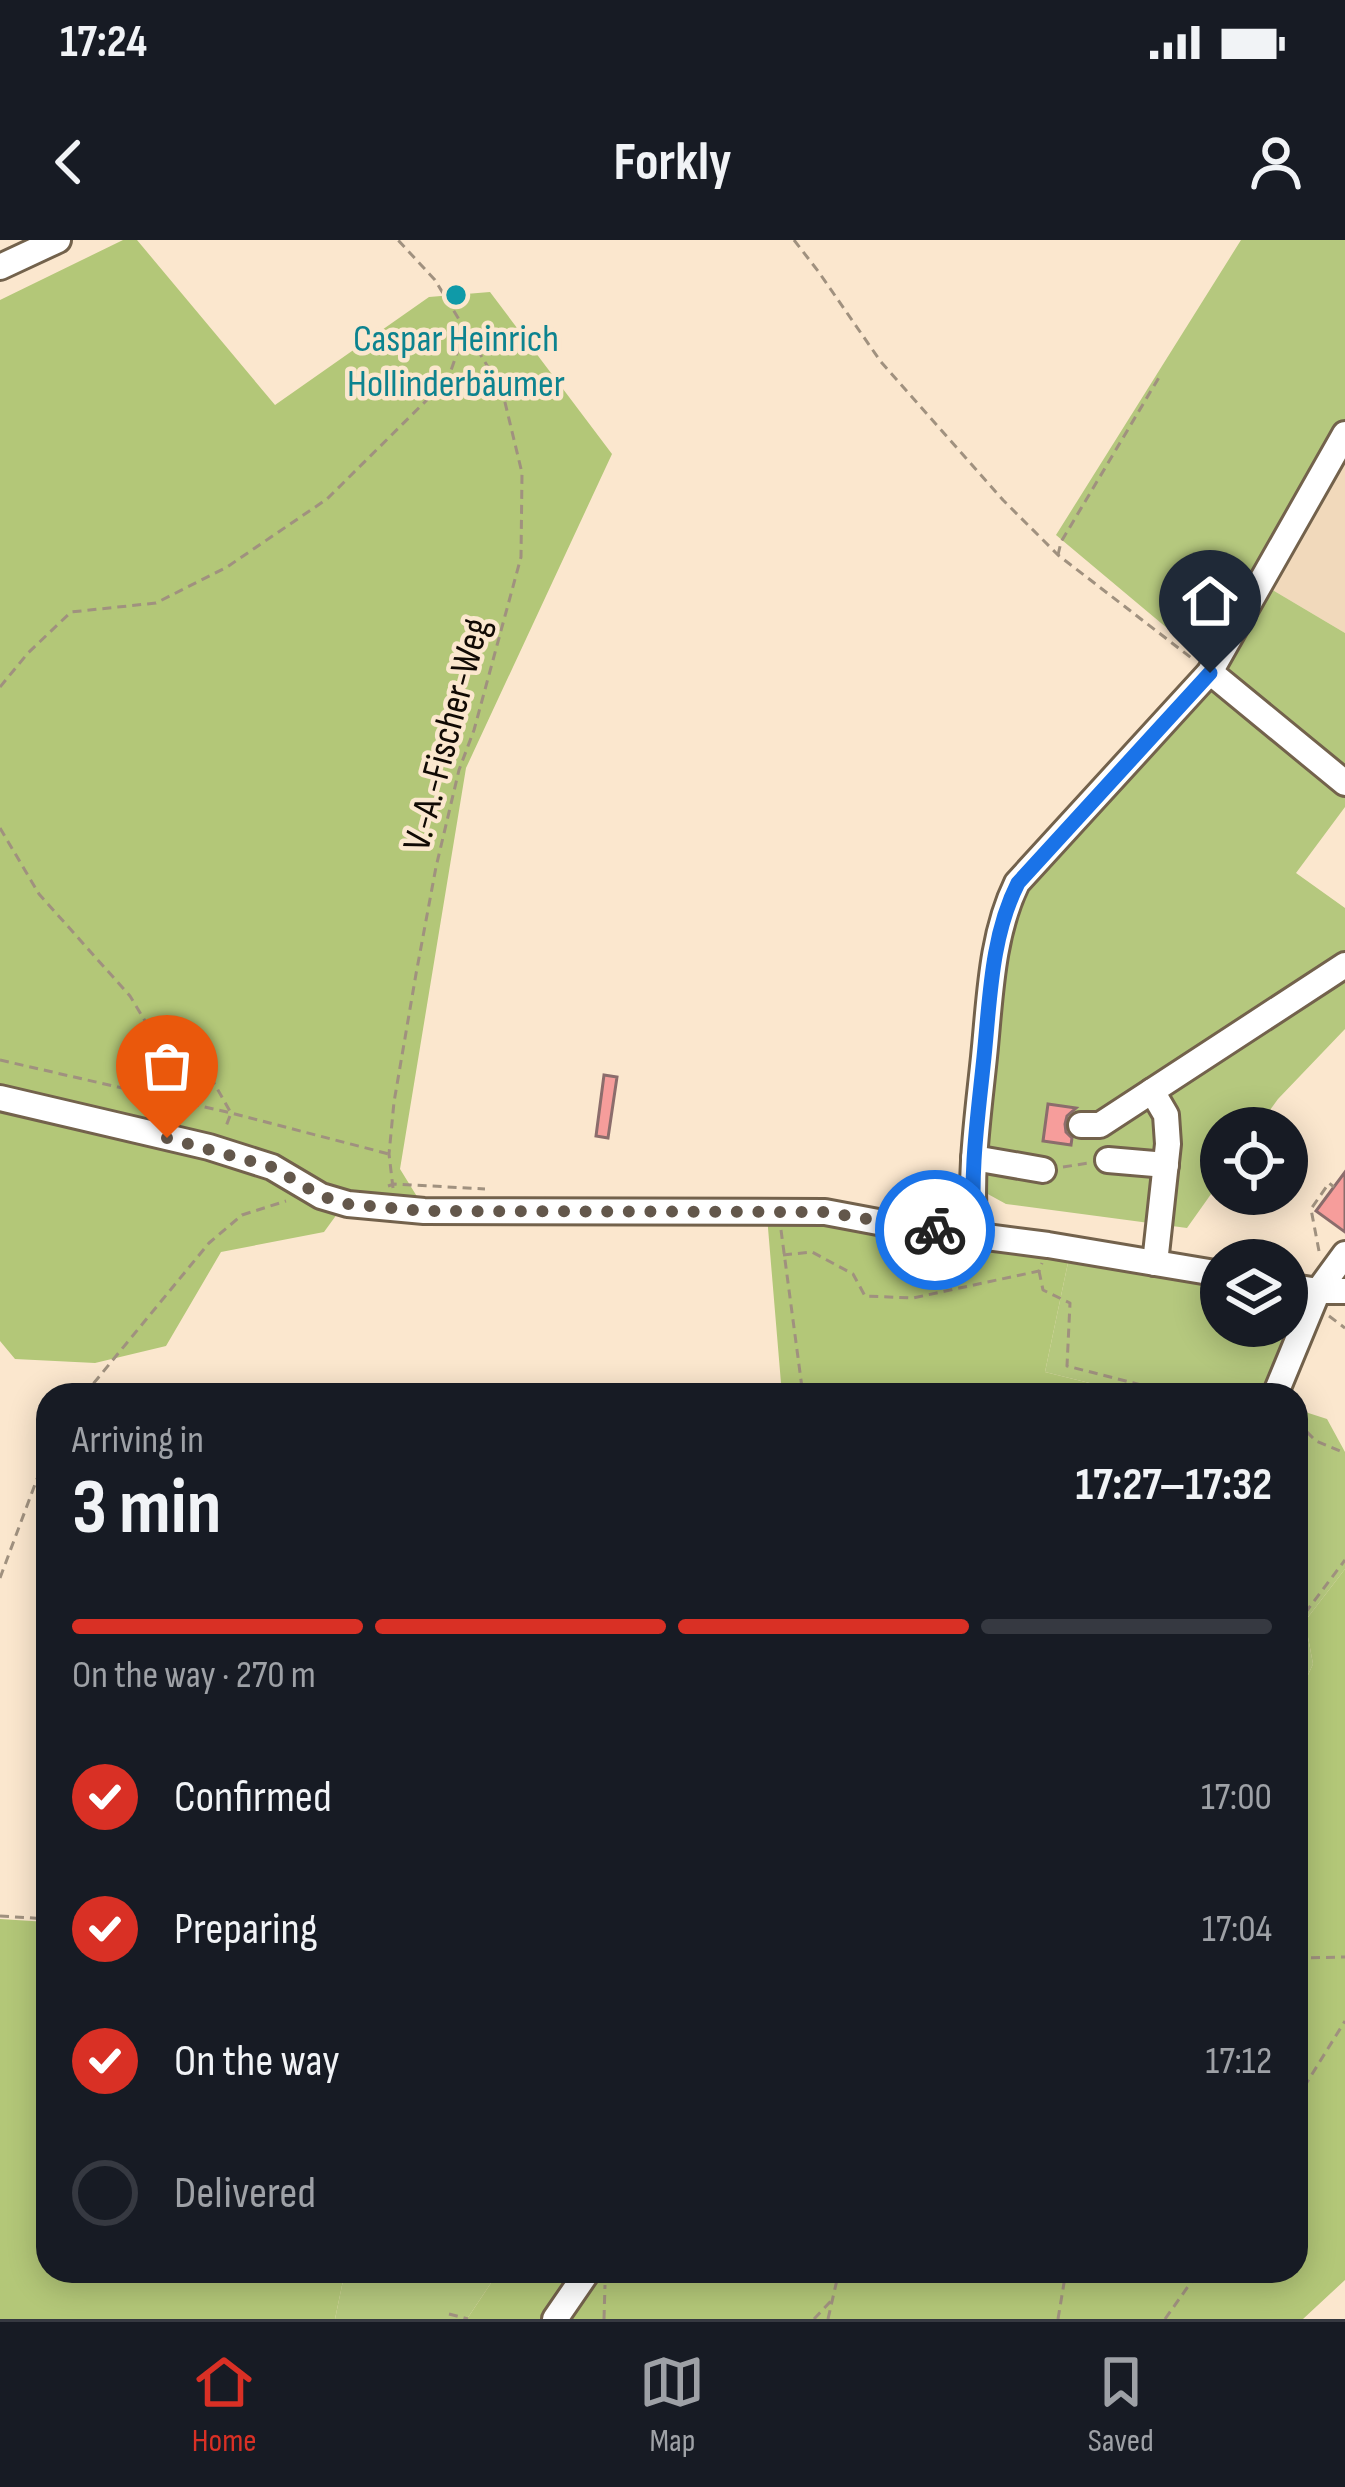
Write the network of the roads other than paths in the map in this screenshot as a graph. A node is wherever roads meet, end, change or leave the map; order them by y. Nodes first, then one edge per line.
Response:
1 (58, 240) edge
2 (0, 267) edge
3 (1345, 434) edge
4 (1210, 673) junction
5 (1345, 783) edge
6 (1345, 965) edge
7 (1152, 1091) junction
8 (0, 1098) edge
9 (1081, 1125) dead end
10 (974, 1158) junction
11 (1108, 1160) road end
12 (1166, 1166) junction
13 (1043, 1170) road end
14 (975, 1234) junction
15 (1345, 1253) edge
16 (1155, 1263) junction
17 (1200, 1270) edge
18 (1329, 1288) edge
19 (1280, 1383) edge
20 (580, 2283) edge
21 (555, 2319) edge

1 - 2 street
3 - 4 street
4 - 5 street
4 - 10 street
6 - 7 street
7 - 9 street
7 - 12 street
8 - 14 street
10 - 13 street
10 - 14 street
11 - 12 street
12 - 16 street
14 - 16 street
15 - 18 street
16 - 17 street
18 - 19 street
20 - 21 street

